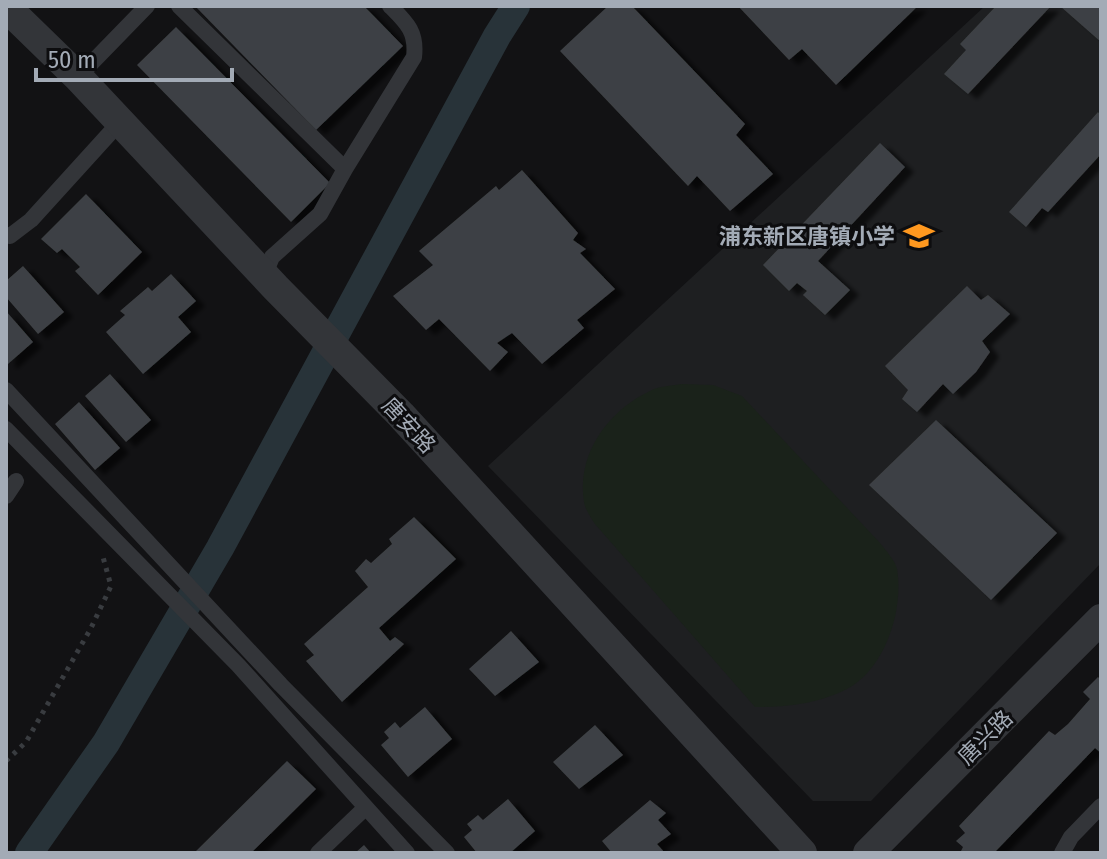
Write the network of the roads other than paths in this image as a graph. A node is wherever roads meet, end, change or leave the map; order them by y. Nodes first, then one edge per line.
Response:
1 (147, 6) edge
2 (179, 6) edge
3 (390, 6) edge
4 (6, 7) edge
5 (78, 77) junction
6 (120, 122) junction
7 (345, 169) junction
8 (6, 235) edge
9 (270, 281) junction
10 (6, 390) edge
11 (6, 429) edge
12 (16, 481) dead end
13 (6, 496) edge
14 (1101, 619) edge
15 (1101, 806) edge
16 (364, 809) junction
17 (318, 853) edge
18 (407, 853) edge
19 (447, 853) edge
20 (802, 853) edge
21 (868, 853) edge
22 (1062, 853) edge

1 - 5 lane
2 - 7 lane
3 - 7 lane
4 - 5 street, 唐安路
5 - 6 street, 唐安路
6 - 8 lane
6 - 9 street, 唐安路
7 - 9 lane
9 - 20 street, 唐安路
10 - 19 lane
11 - 16 lane
12 - 13 lane
14 - 21 street, 唐兴路
15 - 22 lane
16 - 17 lane
16 - 18 lane

